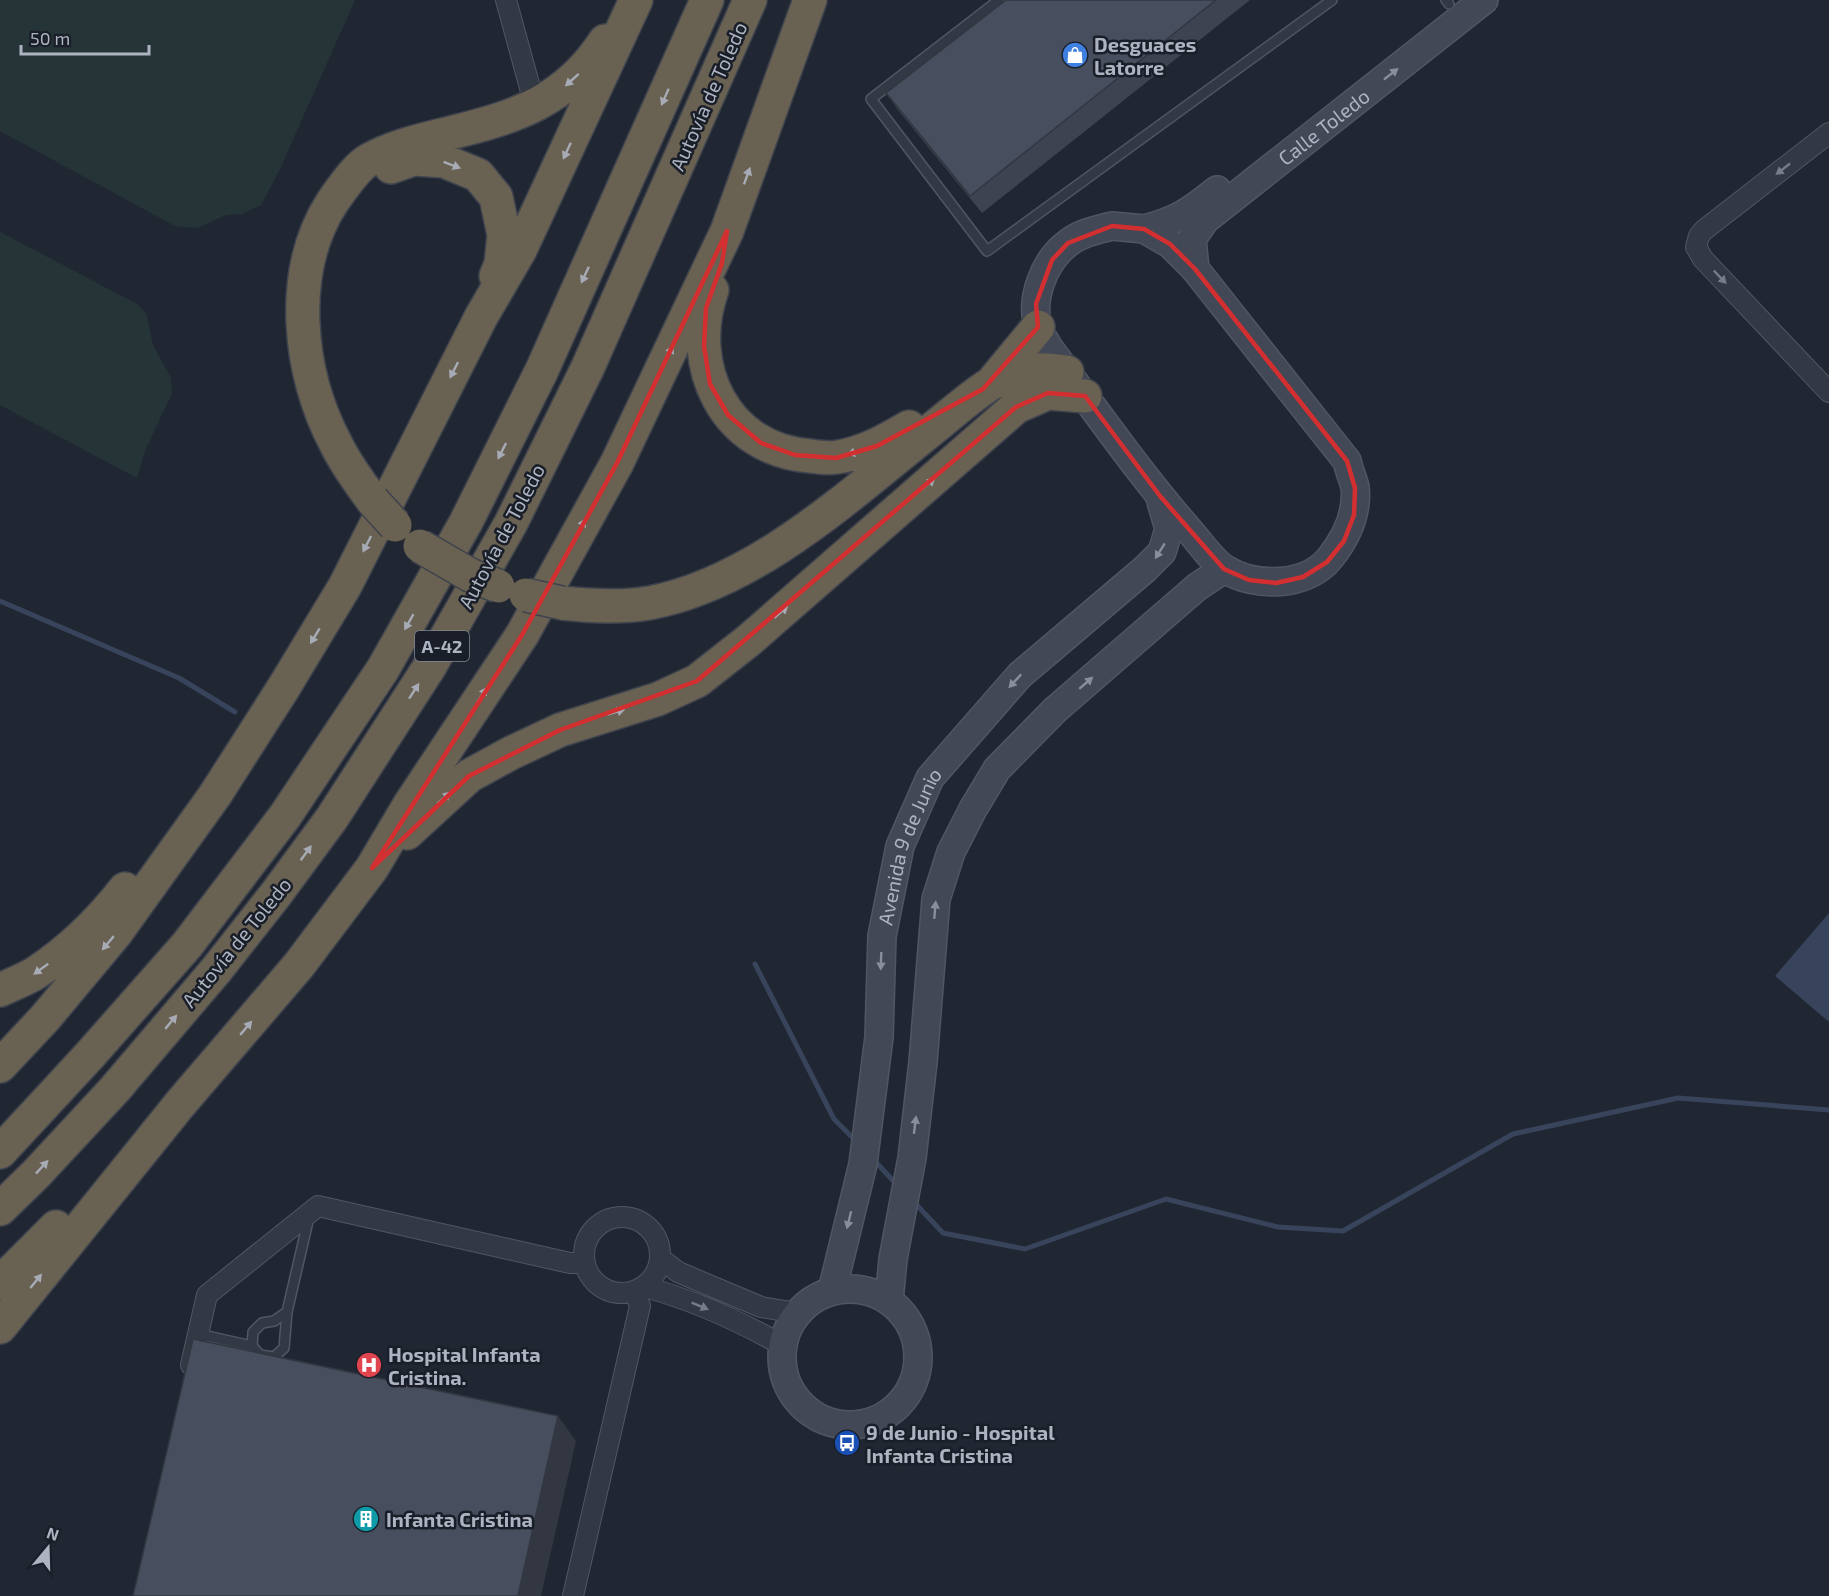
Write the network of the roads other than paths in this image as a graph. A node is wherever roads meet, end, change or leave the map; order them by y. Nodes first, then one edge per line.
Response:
1 (506, 0) edge
2 (707, 0) edge
3 (750, 0) edge
4 (810, 0) edge
5 (999, 0) edge
6 (1332, 0) edge
7 (1484, 0) edge
8 (636, 1) edge
9 (1449, 1) edge
10 (535, 106) junction
11 (1829, 133) edge
12 (339, 193) junction
13 (1144, 229) junction
14 (727, 231) junction
15 (1195, 269) junction
16 (481, 317) junction
17 (1038, 327) junction
18 (1076, 384) junction
19 (987, 386) junction
20 (1829, 392) edge
21 (1160, 496) junction
22 (1224, 569) junction
23 (284, 687) junction
24 (372, 868) junction
25 (0, 990) edge
26 (0, 1066) edge
27 (180, 1104) junction
28 (0, 1152) edge
29 (0, 1209) edge
30 (309, 1215) junction
31 (661, 1259) junction
32 (584, 1263) junction
33 (0, 1283) edge
34 (634, 1291) junction
35 (832, 1291) junction
36 (889, 1301) junction
37 (287, 1312) junction
38 (797, 1313) junction
39 (0, 1327) edge
40 (198, 1334) junction
41 (782, 1345) junction
42 (252, 1346) junction
43 (188, 1380) edge
44 (561, 1596) edge
45 (573, 1596) edge

1 - 10 street
2 -> 28 highway, Autovía de Toledo / A-42
29 -> 3 highway, Autovía de Toledo / A-42
14 -> 4 highway
5 - 6 lane
15 -> 7 main road, Calle Toledo
8 -> 10 highway
8 -> 16 highway
9 - 13 main road, Calle Toledo
10 - 12 highway
11 -> 20 street
12 -> 16 highway
12 - 19 highway, bridge
13 - 15 main road
13 - 17 main road
19 -> 14 highway
24 -> 14 highway
15 - 22 main road
16 -> 23 highway
17 - 18 main road
17 - 19 highway
18 - 19 highway
18 - 21 main road
24 -> 18 highway
21 - 22 main road
21 -> 35 main road, Avenida 9 de Junio
36 -> 22 main road, Avenida 9 de Junio
23 -> 25 highway
23 -> 26 highway
27 -> 24 highway
27 - 33 highway
39 -> 27 highway
30 - 32 street
30 - 37 lane
30 - 40 street
31 - 32 street
31 - 34 street
31 - 38 street
32 - 34 street
34 -> 41 street
34 - 44 street
34 - 45 street
35 - 36 main road
35 - 38 main road
36 - 41 main road
37 - 42 lane
37 - 42 lane
38 - 41 main road
40 - 42 lane
40 - 43 street

